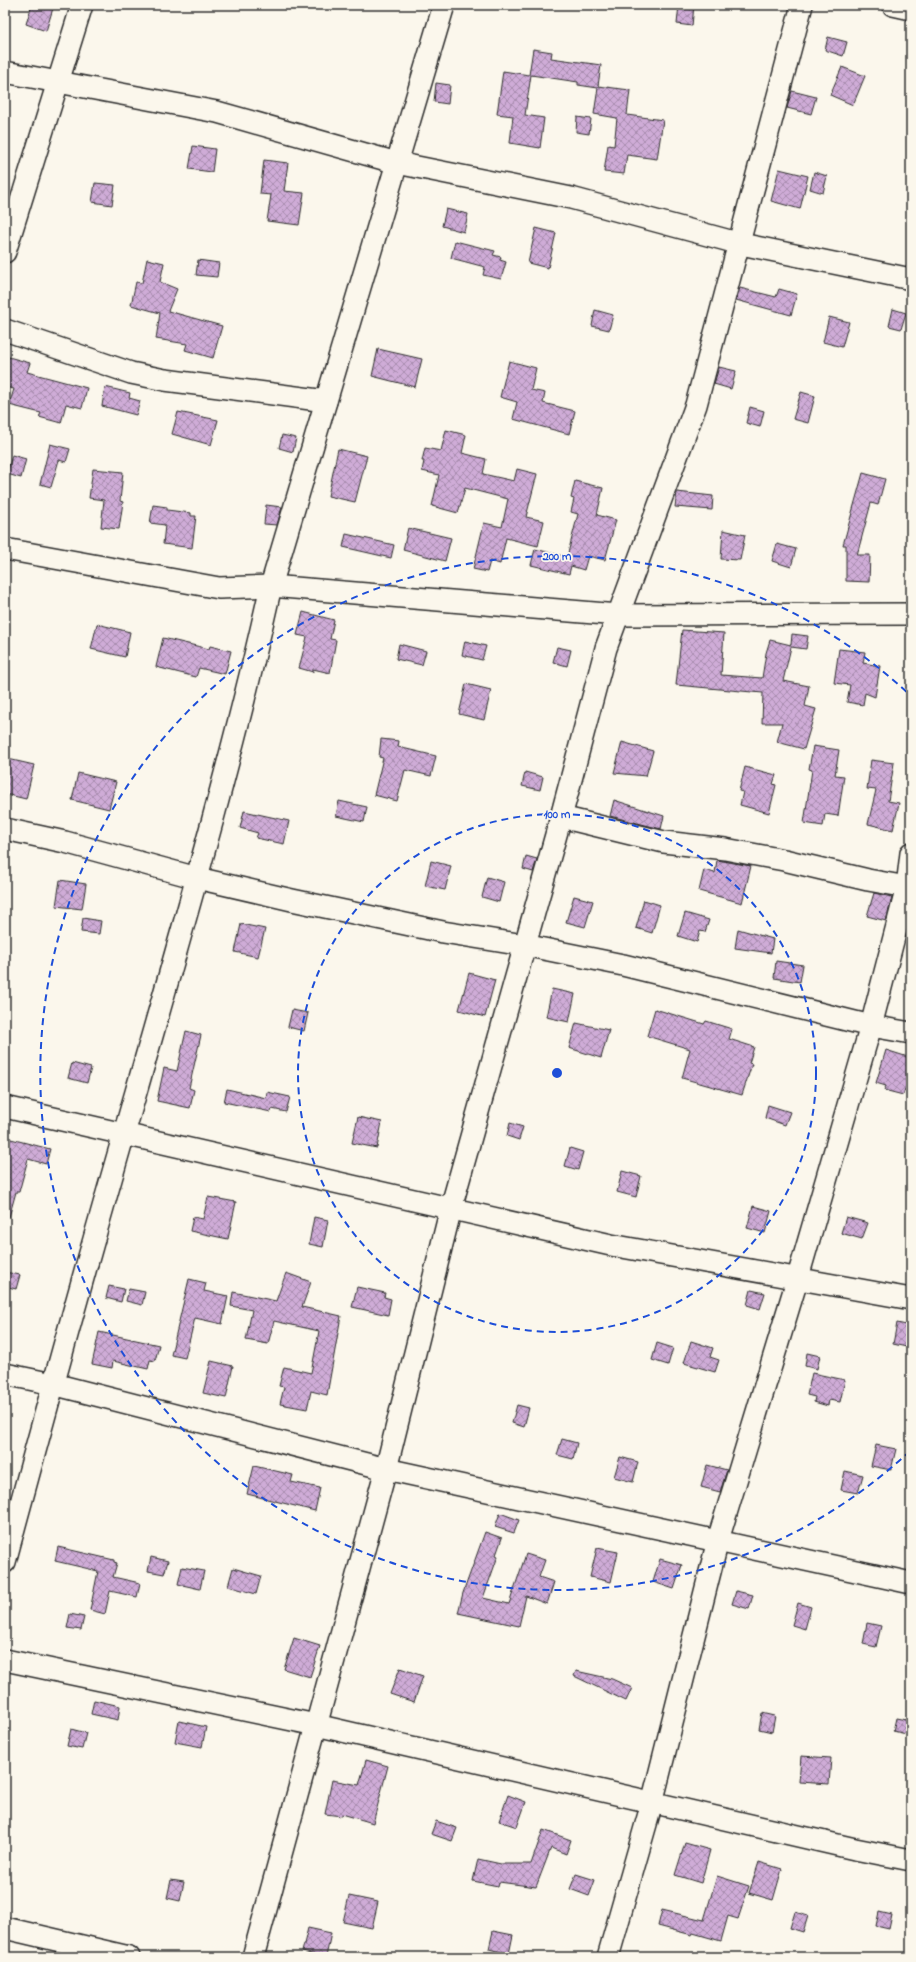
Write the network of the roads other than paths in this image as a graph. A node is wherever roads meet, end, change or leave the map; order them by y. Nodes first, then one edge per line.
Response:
1 (82, 5) edge
2 (444, 5) edge
3 (802, 5) edge
4 (893, 5) edge
5 (911, 9) edge
6 (5, 72) edge
7 (58, 83) junction
8 (397, 163) junction
9 (741, 244) junction
10 (5, 252) edge
11 (911, 279) edge
12 (5, 330) edge
13 (326, 401) junction
14 (5, 549) edge
15 (271, 586) junction
16 (911, 614) edge
17 (618, 615) junction
18 (561, 817) junction
19 (5, 828) edge
20 (911, 853) edge
21 (197, 878) junction
22 (907, 887) junction
23 (524, 945) junction
24 (871, 1026) junction
25 (911, 1033) edge
26 (5, 1107) edge
27 (124, 1134) junction
28 (451, 1208) junction
29 (798, 1277) junction
30 (911, 1299) edge
31 (5, 1374) edge
32 (53, 1384) junction
33 (386, 1469) junction
34 (718, 1540) junction
35 (5, 1562) edge
36 (911, 1583) edge
37 (5, 1660) edge
38 (316, 1725) junction
39 (652, 1803) junction
40 (911, 1860) edge
41 (5, 1928) edge
42 (129, 1957) edge
43 (252, 1957) edge
44 (608, 1957) edge

1 - 7 street
2 - 8 street
3 - 9 street
4 - 5 street
6 - 7 street
7 - 8 street
7 - 10 street
8 - 9 street
8 - 13 street
9 - 11 street
9 - 17 street
12 - 13 street
13 - 15 street
14 - 15 street
15 - 17 street
15 - 21 street
16 - 17 street
17 - 18 street
18 - 22 street
18 - 23 street
19 - 21 street
20 - 22 street
21 - 23 street
21 - 27 street
22 - 24 street
23 - 24 street
23 - 28 street
24 - 25 street
24 - 29 street
26 - 27 street
27 - 28 street
27 - 32 street
28 - 29 street
28 - 33 street
29 - 30 street
29 - 34 street
31 - 32 street
32 - 33 street
32 - 35 street
33 - 34 street
33 - 38 street
34 - 36 street
34 - 39 street
37 - 38 street
38 - 39 street
38 - 43 street
39 - 40 street
39 - 44 street
41 - 42 street

